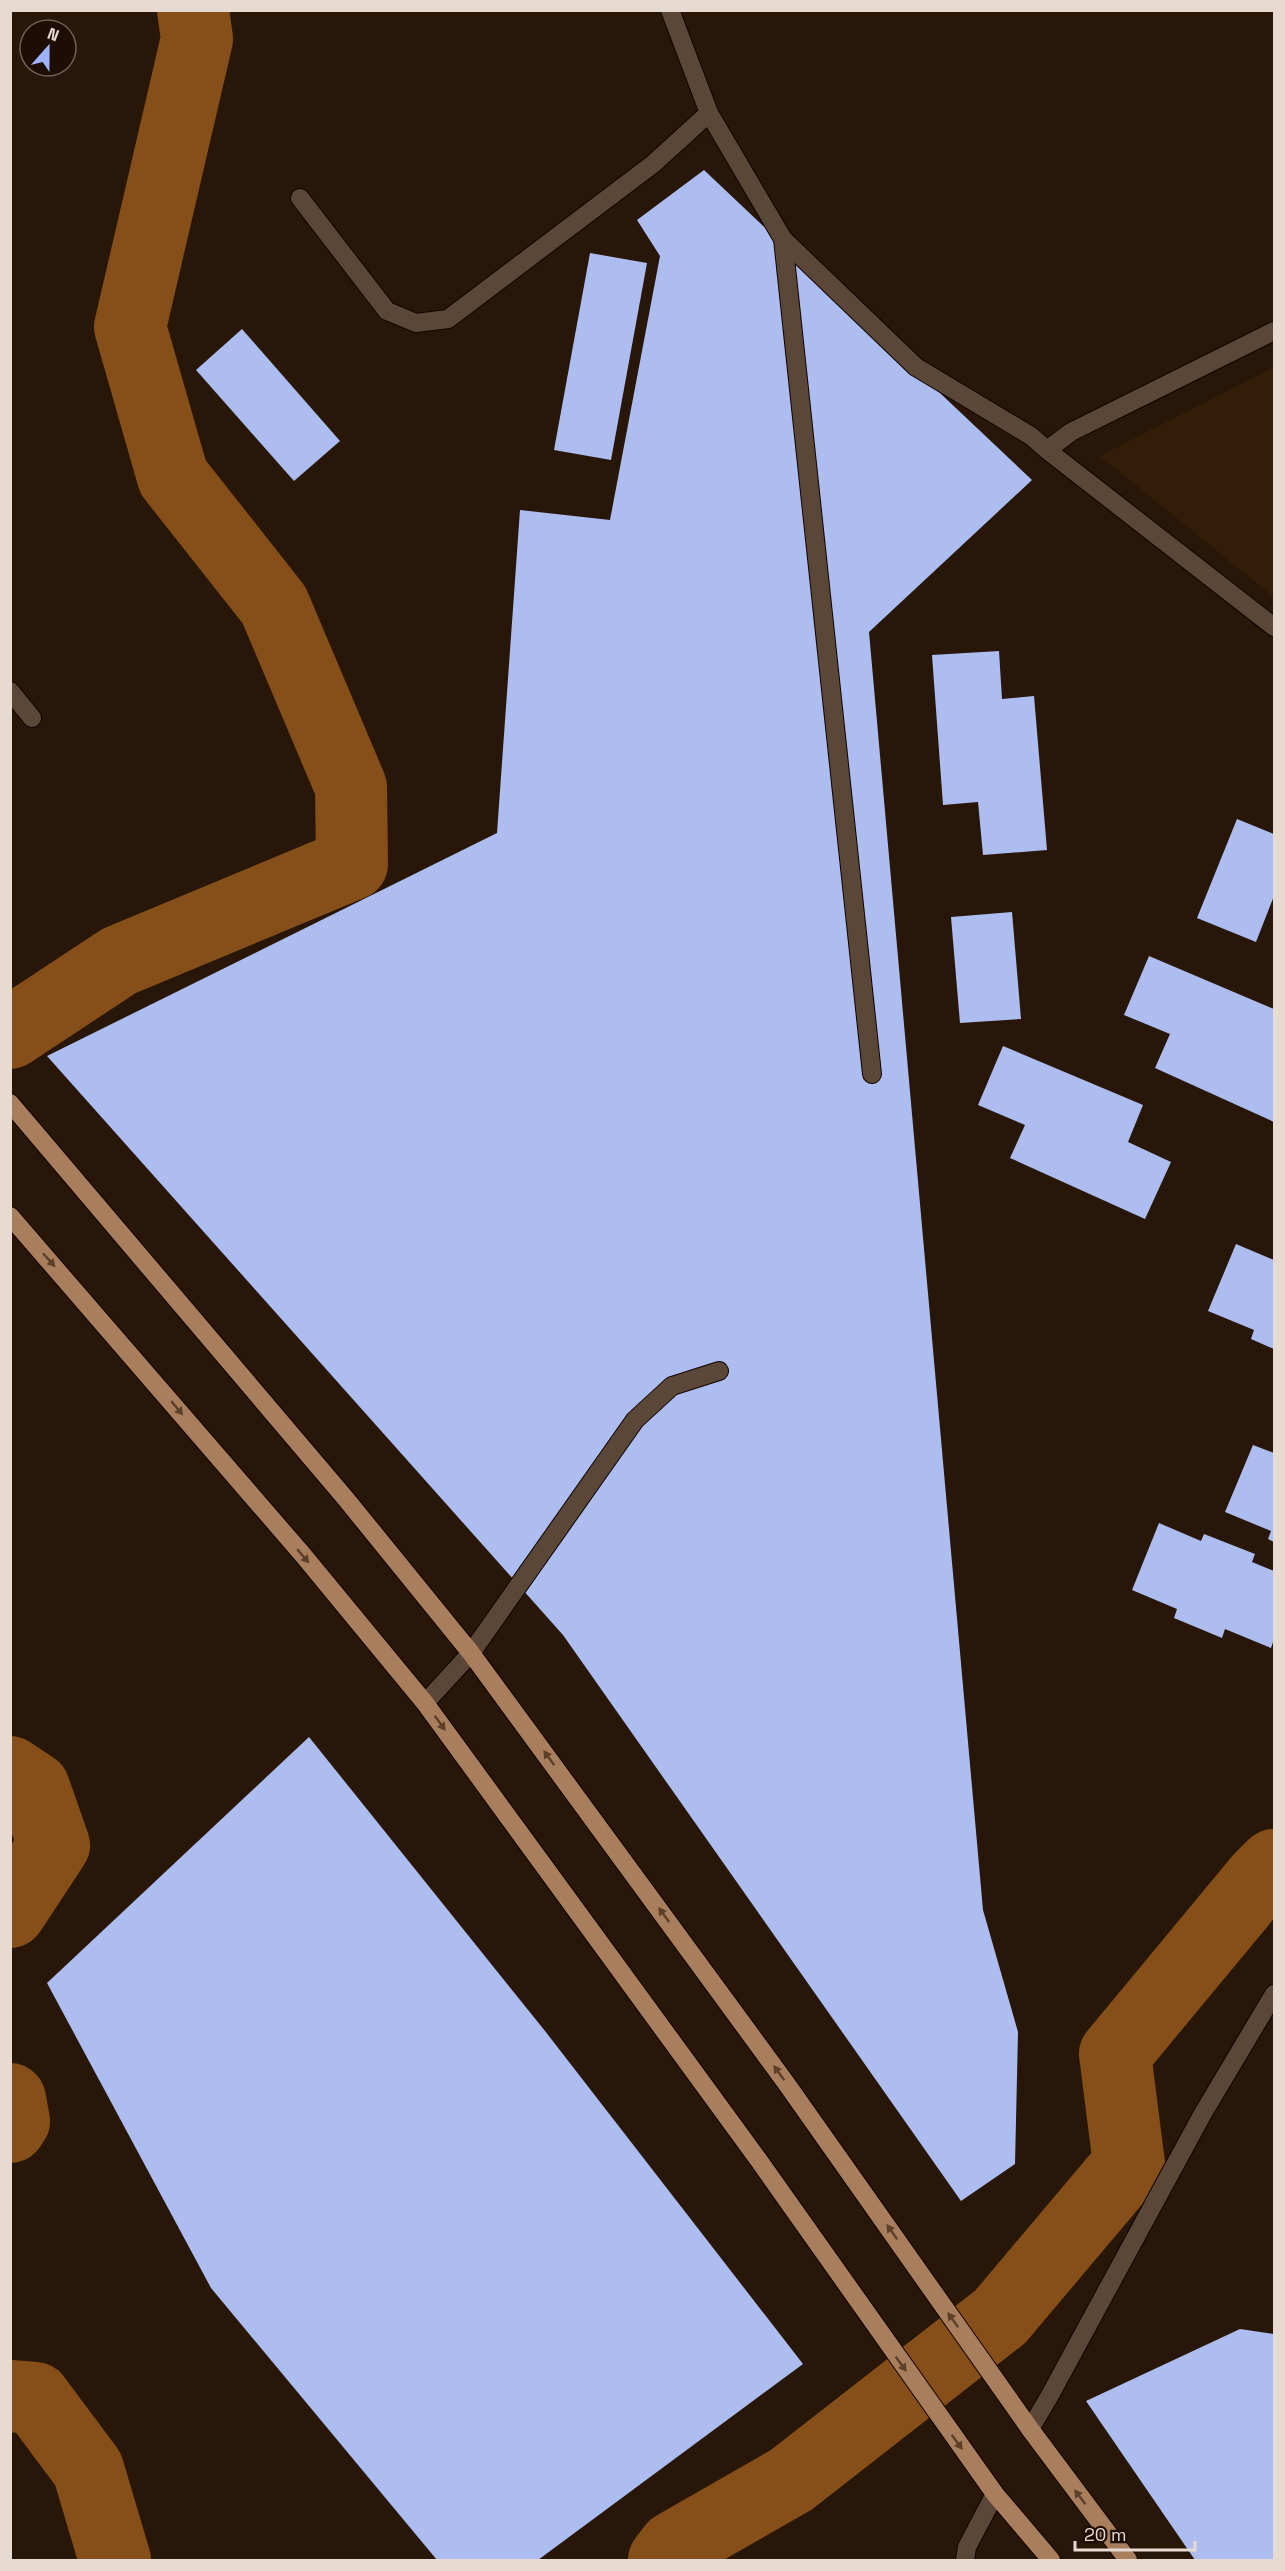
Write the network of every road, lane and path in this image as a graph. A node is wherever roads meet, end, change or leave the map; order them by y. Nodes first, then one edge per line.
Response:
1 (670, 10) edge
2 (709, 113) junction
3 (300, 198) dead end
4 (783, 239) junction
5 (1275, 331) edge
6 (1047, 450) junction
7 (1275, 627) edge
8 (10, 691) edge
9 (32, 718) dead end
10 (872, 1074) dead end
11 (10, 1103) edge
12 (10, 1216) edge
13 (719, 1371) dead end
14 (471, 1653) junction
15 (425, 1703) junction
16 (1275, 1994) edge
17 (1030, 2429) junction
18 (995, 2494) junction
19 (964, 2560) edge
20 (1051, 2560) edge
21 (1128, 2560) edge

1 - 2 street
2 - 3 street
2 - 4 street
4 - 6 street
4 - 10 street
5 - 6 street
6 - 7 street
8 - 9 street
11 - 14 main road
12 -> 15 main road
13 - 14 street
14 - 15 street
17 -> 14 main road
15 -> 18 main road
16 - 17 street
21 -> 17 main road
18 - 19 street
18 - 20 main road

